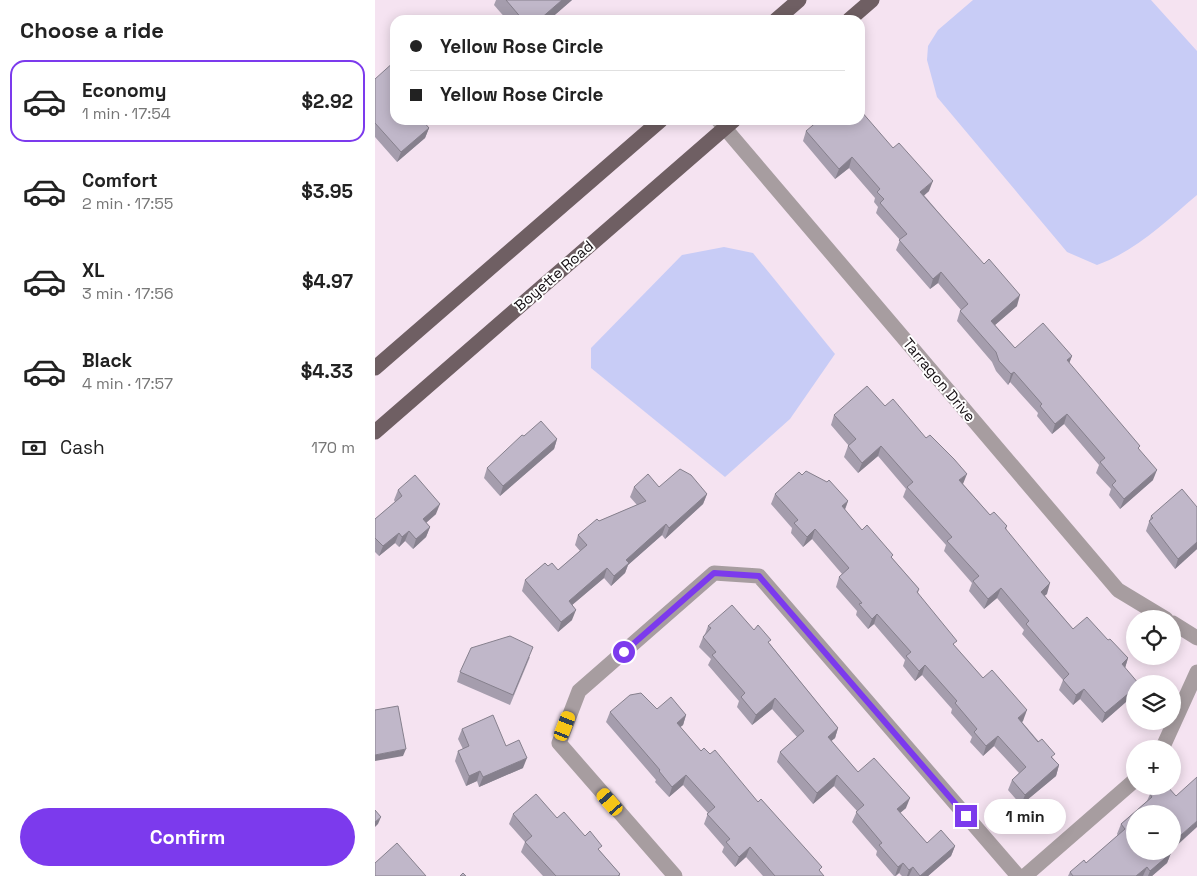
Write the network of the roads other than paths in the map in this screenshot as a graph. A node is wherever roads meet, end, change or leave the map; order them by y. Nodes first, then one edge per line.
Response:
1 (799, 0) edge
2 (872, 0) edge
3 (782, 15) edge
4 (855, 15) edge
5 (655, 125) edge
6 (723, 125) edge
7 (727, 125) edge
8 (375, 368) edge
9 (375, 432) edge
10 (1150, 610) edge
11 (1181, 628) edge
12 (1197, 638) edge
13 (1197, 672) edge
14 (1166, 740) edge
15 (1126, 788) edge
16 (675, 876) edge
17 (1018, 876) edge
18 (1025, 876) edge

1 - 3 main road
2 - 4 main road
5 - 8 main road
6 - 9 main road, Boyette Road
7 - 10 street, Tarragon Drive
11 - 12 street
13 - 14 street
15 - 18 street
16 - 17 street

